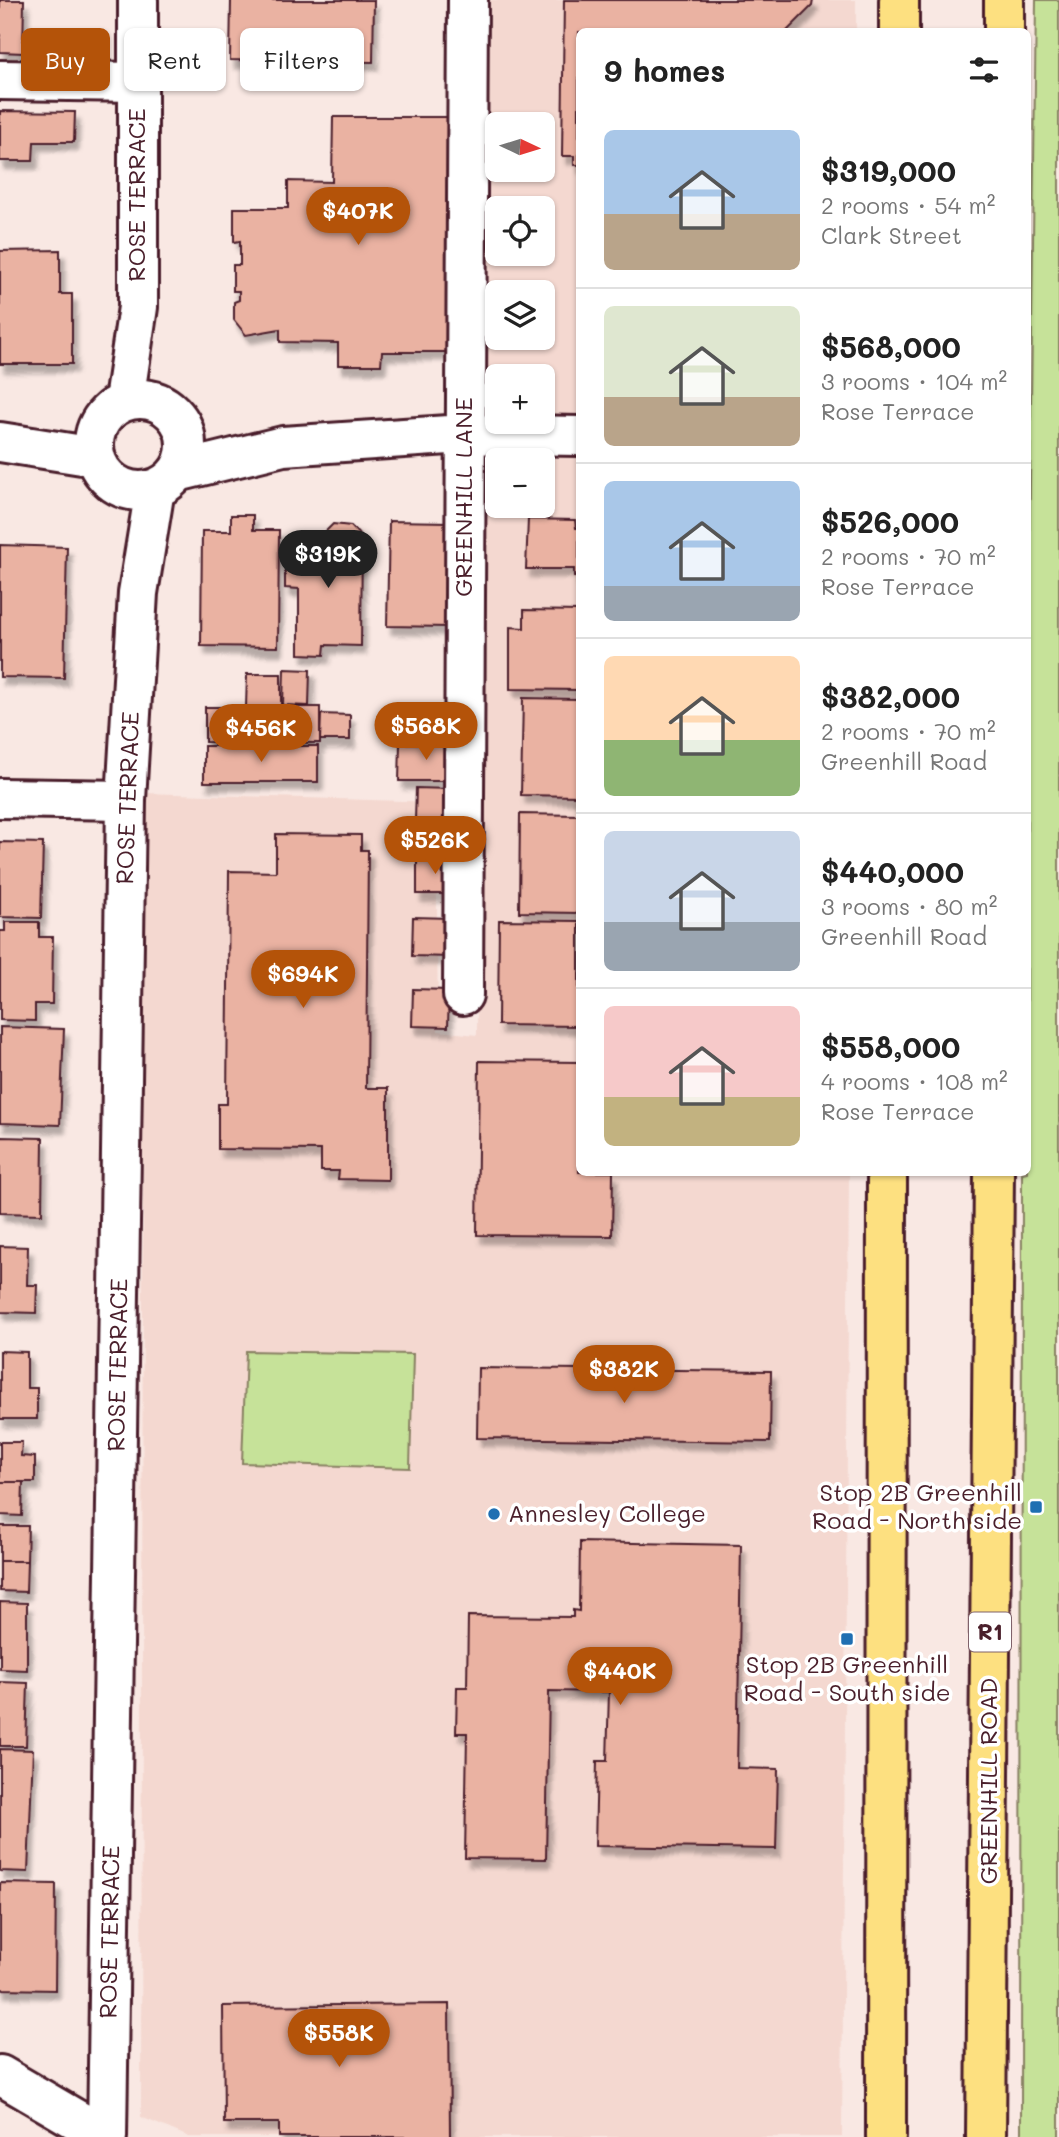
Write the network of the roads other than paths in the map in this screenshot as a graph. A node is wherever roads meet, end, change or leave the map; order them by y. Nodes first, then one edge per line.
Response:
1 (138, 0) edge
2 (468, 0) edge
3 (899, 0) edge
4 (1004, 0) edge
5 (138, 28) edge
6 (899, 28) edge
7 (1004, 28) edge
8 (0, 80) edge
9 (124, 82) edge
10 (138, 91) edge
11 (139, 400) junction
12 (184, 430) junction
13 (464, 434) junction
14 (576, 436) edge
15 (4, 442) edge
16 (283, 446) junction
17 (128, 466) junction
18 (0, 798) edge
19 (126, 800) junction
20 (463, 995) dead end
21 (887, 1176) edge
22 (994, 1176) edge
23 (0, 2075) edge
24 (986, 2092) junction
25 (106, 2137) edge
26 (886, 2137) edge
27 (959, 2137) edge
28 (986, 2137) edge

1 - 5 street, ROSE TERRACE
2 - 13 street, GREENHILL LANE
3 - 6 highway
4 - 7 highway
8 - 9 street
10 - 11 street, ROSE TERRACE
11 - 12 street
11 - 17 street
12 - 16 street
12 - 17 street
13 - 14 street
13 - 16 street
13 - 20 street, GREENHILL LANE
15 - 17 street
16 - 17 street
17 - 19 street, ROSE TERRACE
18 - 19 street
19 - 25 street, ROSE TERRACE
21 - 26 highway
22 - 24 highway, GREENHILL ROAD / R1
23 - 25 street
24 - 27 highway
24 - 28 highway, GREENHILL ROAD / R1

